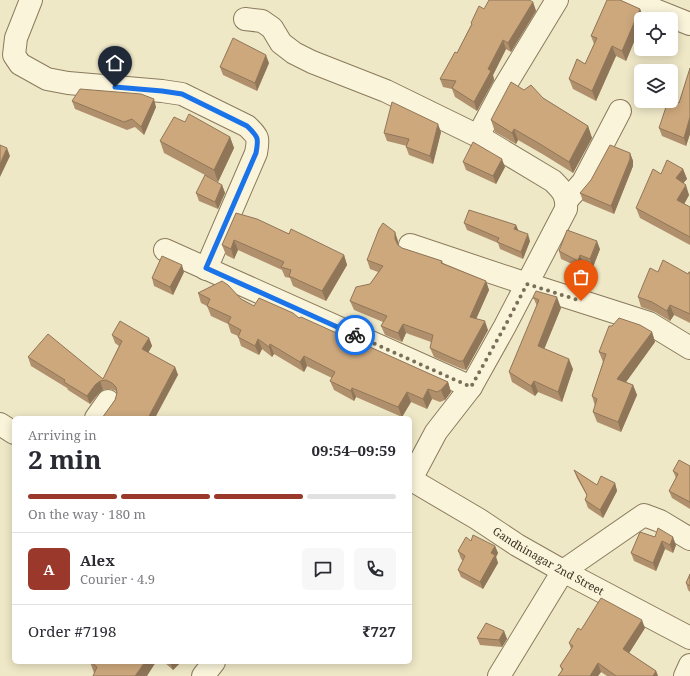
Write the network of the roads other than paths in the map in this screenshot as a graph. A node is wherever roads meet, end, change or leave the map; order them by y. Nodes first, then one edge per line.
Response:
1 (31, 0) edge
2 (557, 0) edge
3 (630, 0) edge
4 (245, 19) dead end
5 (690, 24) edge
6 (620, 111) dead end
7 (478, 136) junction
8 (566, 200) junction
9 (410, 245) dead end
10 (165, 250) dead end
11 (206, 268) junction
12 (527, 284) junction
13 (690, 348) edge
14 (471, 387) junction
15 (0, 424) edge
16 (12, 432) edge
17 (412, 475) edge
18 (412, 480) edge
19 (690, 539) edge
20 (563, 571) junction
21 (690, 638) edge
22 (212, 664) edge
23 (690, 665) edge
24 (202, 676) edge
25 (499, 676) edge
26 (685, 676) edge

1 - 11 street
2 - 7 street
3 - 5 street
4 - 7 street
6 - 8 street
7 - 8 street
8 - 12 street
9 - 12 street
10 - 11 street
11 - 14 street
12 - 13 street
12 - 14 street
14 - 17 street
15 - 16 street
18 - 20 street, Gandhinagar 2nd Street
19 - 20 street
20 - 21 street, Gandhinagar 2nd Street
20 - 25 street
22 - 24 street
23 - 26 street

